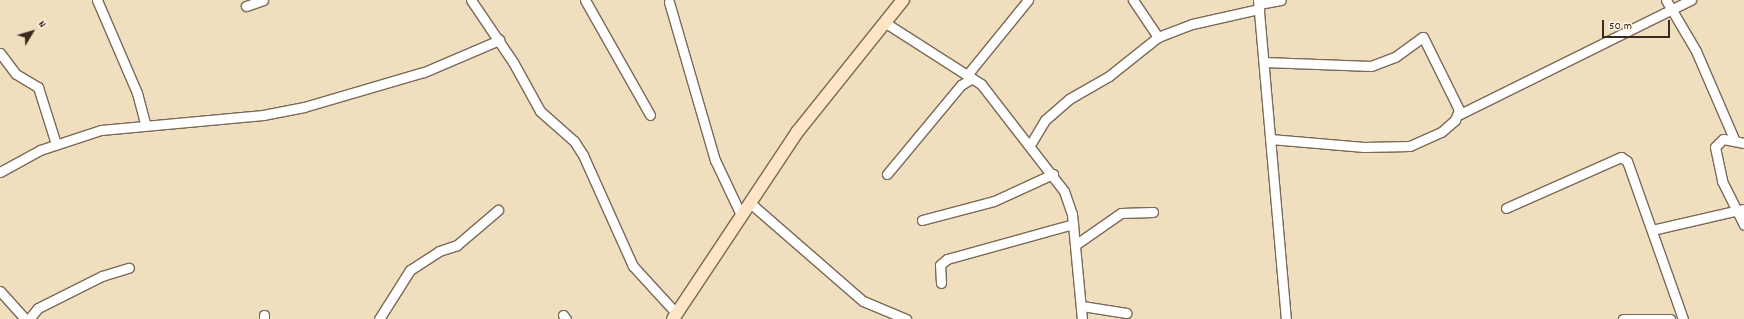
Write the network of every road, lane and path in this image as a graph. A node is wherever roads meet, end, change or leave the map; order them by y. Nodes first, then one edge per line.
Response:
1 (97, 0) edge
2 (263, 0) edge
3 (471, 0) edge
4 (585, 0) edge
5 (902, 0) edge
6 (1028, 0) edge
7 (1133, 0) edge
8 (1281, 0) edge
9 (1666, 0) edge
10 (1691, 0) edge
11 (669, 2) dead end
12 (1259, 4) edge
13 (246, 6) dead end
14 (1672, 12) junction
15 (884, 22) junction
16 (1158, 38) junction
17 (499, 40) junction
18 (0, 53) edge
19 (1264, 62) junction
20 (967, 75) junction
21 (1458, 114) junction
22 (650, 115) dead end
23 (145, 123) junction
24 (1270, 139) junction
25 (1739, 142) edge
26 (56, 144) junction
27 (1030, 145) junction
28 (0, 172) edge
29 (887, 174) dead end
30 (1053, 174) junction
31 (749, 202) junction
32 (1506, 208) dead end
33 (1741, 209) edge
34 (498, 210) dead end
35 (1153, 212) dead end
36 (741, 215) junction
37 (922, 220) dead end
38 (1073, 224) junction
39 (1744, 225) edge
40 (1652, 230) junction
41 (1075, 245) junction
42 (129, 268) dead end
43 (941, 283) dead end
44 (0, 291) edge
45 (1082, 306) junction
46 (1126, 313) dead end
47 (675, 316) edge
48 (25, 319) edge
49 (29, 319) edge
50 (379, 319) edge
51 (906, 319) edge
52 (1082, 319) edge
53 (1286, 319) edge
54 (1623, 319) edge
55 (1670, 319) edge
56 (1683, 319) edge

1 - 23 street
2 - 13 street
3 - 17 street
4 - 22 street
5 - 15 street
6 - 20 street
7 - 16 street
8 - 12 street
9 - 14 street
10 - 14 street
11 - 36 street
12 - 16 street
12 - 19 street
14 - 21 street
14 - 25 street
15 - 20 street
15 - 31 street
16 - 27 street
17 - 23 street
17 - 47 street
18 - 26 street
19 - 21 street
19 - 24 street
20 - 27 street
20 - 29 street
21 - 24 street
23 - 26 street
24 - 53 street
25 - 33 street
26 - 28 street
27 - 30 street
30 - 37 street
30 - 38 street
31 - 36 street
31 - 51 street
32 - 40 street
33 - 39 street
33 - 40 street
34 - 50 street
35 - 41 street
36 - 47 street
38 - 41 street
38 - 43 street
40 - 56 street
41 - 45 street
42 - 49 street
44 - 48 street
45 - 46 street
45 - 52 street
54 - 55 street

